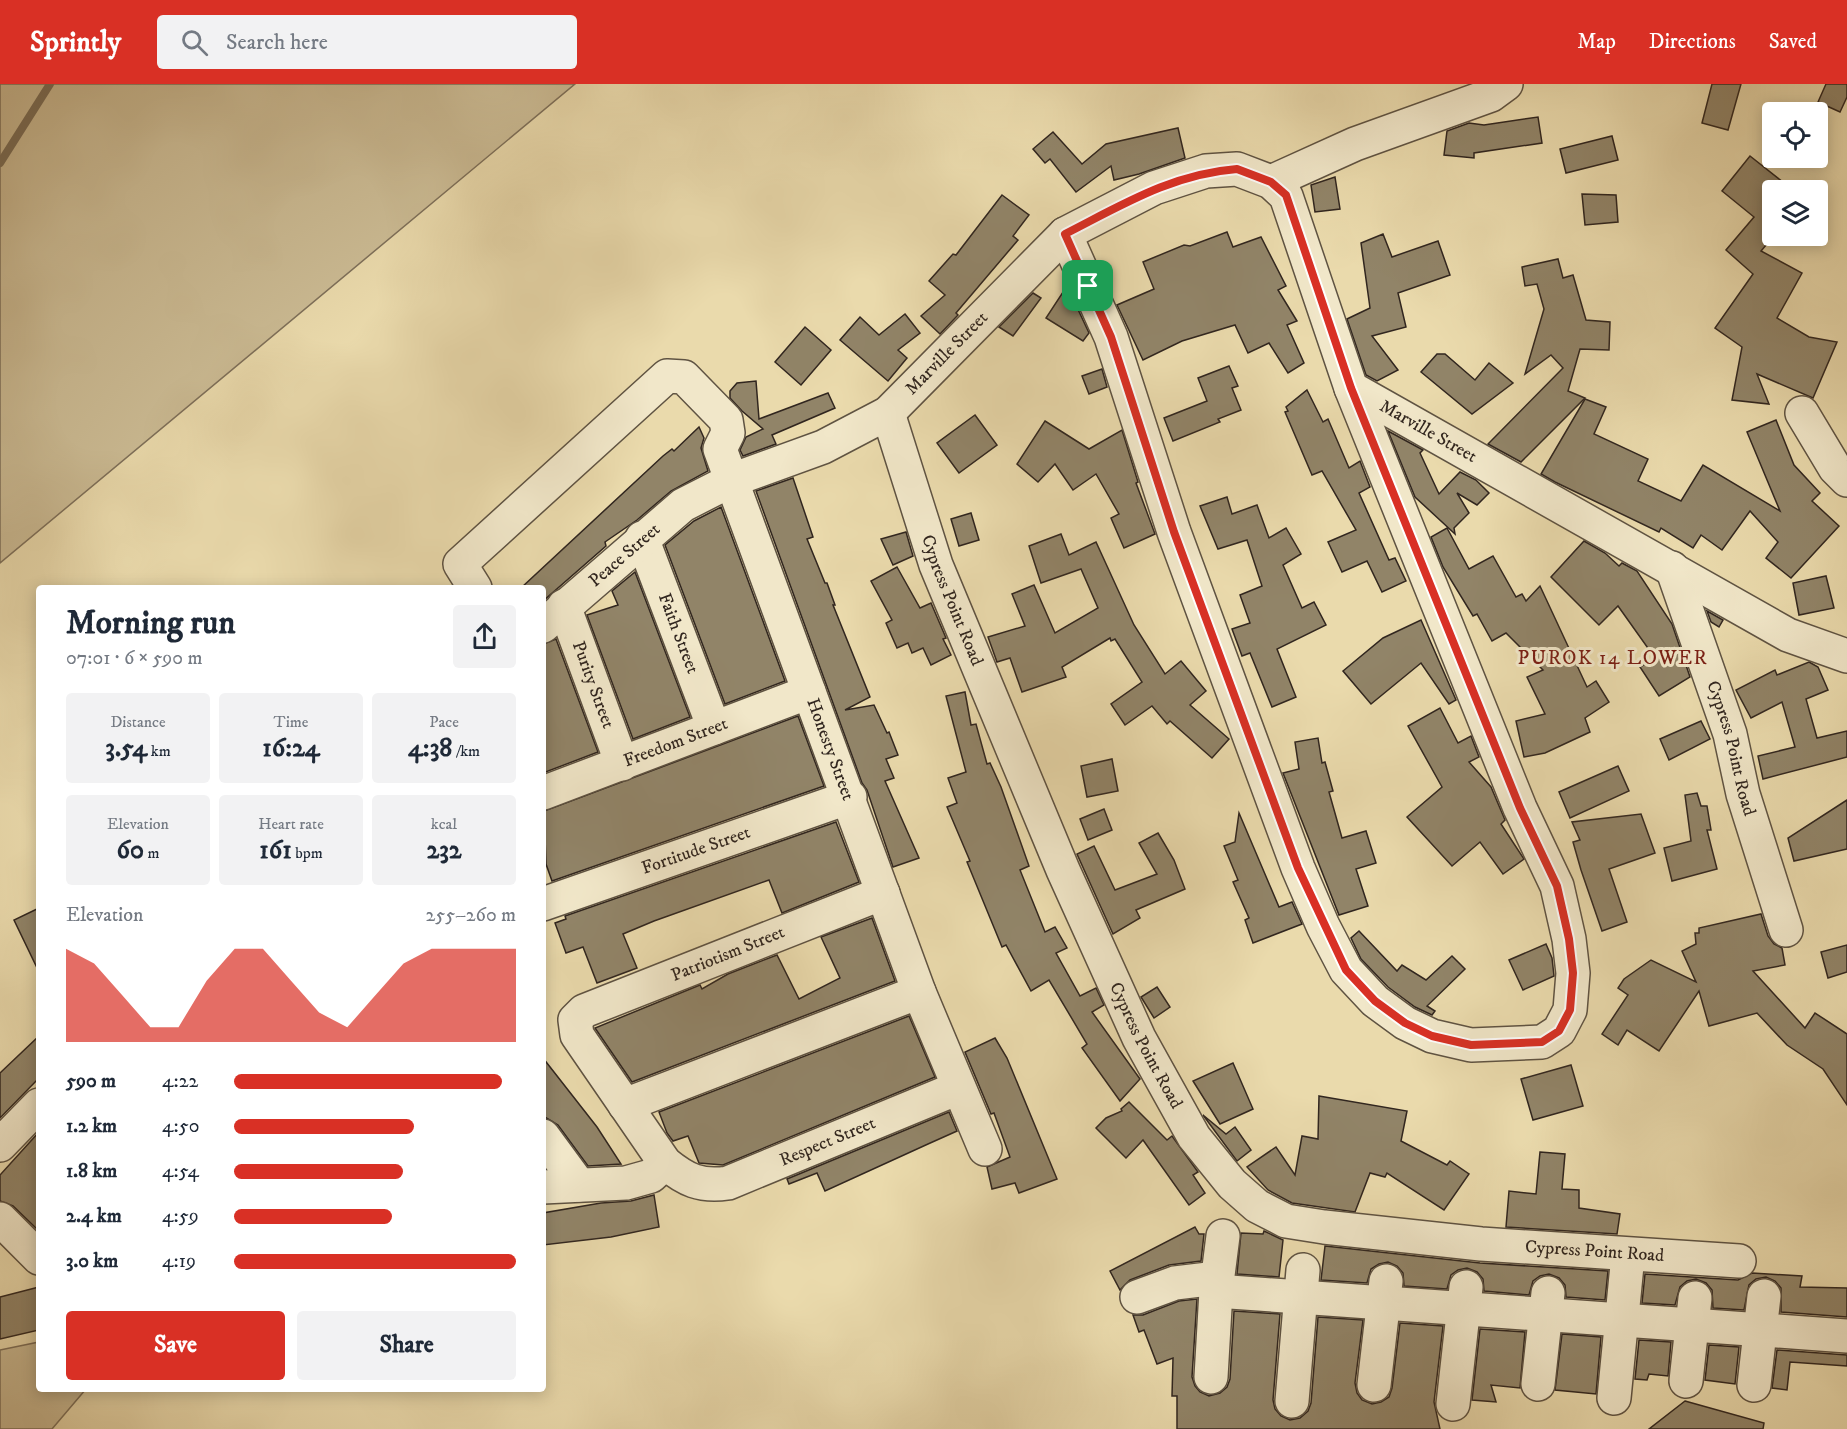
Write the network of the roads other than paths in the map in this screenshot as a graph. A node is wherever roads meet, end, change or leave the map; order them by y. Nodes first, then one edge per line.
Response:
1 (1506, 84) edge
2 (1271, 182) junction
3 (1065, 234) junction
4 (1351, 388) junction
5 (888, 413) junction
6 (1802, 413) dead end
7 (1847, 480) edge
8 (721, 485) junction
9 (642, 538) junction
10 (1672, 568) junction
11 (473, 585) edge
12 (553, 616) edge
13 (1847, 656) edge
14 (809, 692) junction
15 (714, 728) junction
16 (622, 764) junction
17 (546, 792) edge
18 (850, 797) junction
19 (883, 893) junction
20 (546, 903) edge
21 (1786, 930) dead end
22 (919, 992) junction
23 (958, 1088) junction
24 (625, 1105) junction
25 (36, 1109) edge
26 (546, 1140) edge
27 (0, 1145) edge
28 (985, 1149) dead end
29 (647, 1174) junction
30 (579, 1185) junction
31 (546, 1187) edge
32 (0, 1219) edge
33 (1223, 1236) dead end
34 (36, 1255) edge
35 (1628, 1255) junction
36 (1739, 1261) dead end
37 (1301, 1283) junction
38 (1216, 1284) junction
39 (1385, 1290) junction
40 (1764, 1296) dead end
41 (1137, 1297) dead end
42 (1466, 1297) junction
43 (1547, 1303) junction
44 (1694, 1311) junction
45 (1622, 1320) junction
46 (1760, 1330) junction
47 (1847, 1336) edge
48 (1211, 1377) dead end
49 (1686, 1381) dead end
50 (1538, 1384) dead end
51 (1374, 1385) dead end
52 (1754, 1385) dead end
53 (1614, 1398) dead end
54 (1292, 1401) dead end
55 (1453, 1404) dead end

1 - 2 street
2 - 3 street, Marville Street
2 - 4 street
3 - 4 street
3 - 5 street, Marville Street
4 - 10 street, Marville Street
5 - 8 street, Marville Street
5 - 35 street, Cypress Point Road
6 - 7 street
8 - 9 street, Peace Street
8 - 11 street, Honesty Street
8 - 14 street, Honesty Street
9 - 12 street, Peace Street
9 - 15 street, Faith Street
10 - 13 street, Marville Street
10 - 21 street, Cypress Point Road
12 - 16 street, Purity Street
14 - 15 street, Freedom Street
14 - 18 street, Honesty Street
15 - 16 street, Freedom Street
16 - 17 street, Freedom Street
18 - 19 street, Honesty Street
18 - 20 street, Fortitude Street
19 - 22 street, Honesty Street
19 - 24 street, Patriotism Street
22 - 23 street, Honesty Street
22 - 24 street
23 - 28 street, Honesty Street
23 - 29 street, Respect Street
24 - 29 street
25 - 27 street
26 - 30 street
29 - 30 street
30 - 31 street
32 - 34 street
33 - 38 street
35 - 36 street, Cypress Point Road
35 - 45 street
37 - 38 street
37 - 39 street
37 - 54 street
38 - 41 street
38 - 48 street
39 - 42 street
39 - 51 street
40 - 46 street
42 - 43 street
42 - 55 street
43 - 45 street
43 - 50 street
44 - 45 street
44 - 46 street
44 - 49 street
45 - 53 street
46 - 47 street
46 - 52 street

